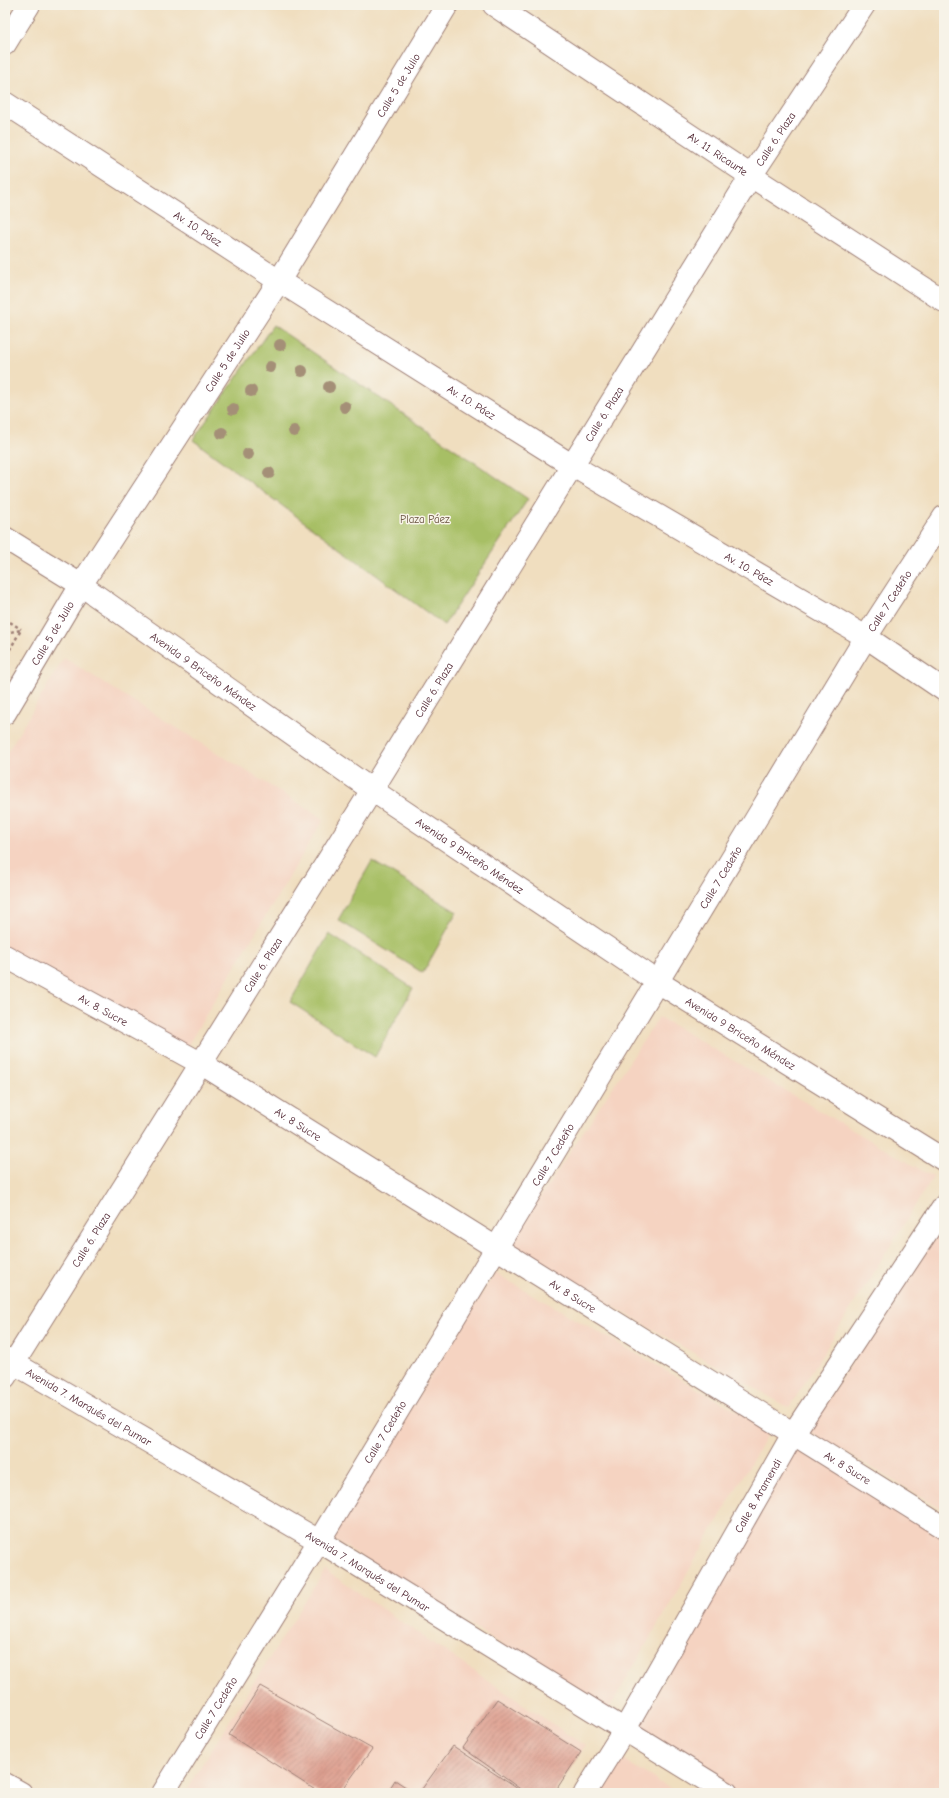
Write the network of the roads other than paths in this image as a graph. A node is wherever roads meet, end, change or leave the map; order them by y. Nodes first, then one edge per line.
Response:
1 (29, 5) edge
2 (447, 5) edge
3 (494, 5) edge
4 (864, 5) edge
5 (5, 44) edge
6 (5, 103) edge
7 (751, 176) junction
8 (279, 281) junction
9 (944, 301) edge
10 (573, 466) junction
11 (944, 517) edge
12 (5, 538) edge
13 (81, 585) junction
14 (866, 638) junction
15 (944, 690) edge
16 (5, 713) edge
17 (372, 790) junction
18 (5, 956) edge
19 (658, 982) junction
20 (202, 1064) junction
21 (944, 1160) edge
22 (944, 1206) edge
23 (496, 1248) junction
24 (8, 1366) edge
25 (794, 1434) junction
26 (944, 1528) edge
27 (319, 1541) junction
28 (625, 1729) junction
29 (5, 1784) edge
30 (21, 1793) edge
31 (163, 1793) edge
32 (585, 1793) edge
33 (727, 1793) edge

1 - 5 street
2 - 8 street, Calle 5 de Julio
3 - 7 street, Av. 11. Ricaurte
4 - 7 street, Calle 6. Plaza
6 - 8 street, Av. 10. Páez
7 - 9 street, Av. 11. Ricaurte
7 - 10 street, Calle 6. Plaza
8 - 10 street, Av. 10. Páez
8 - 13 street, Calle 5 de Julio
10 - 14 street, Av. 10. Páez
10 - 17 street, Calle 6. Plaza
11 - 14 street, Calle 7 Cedeño
12 - 13 street, Avenida 9 Briceño Méndez
13 - 16 street, Calle 5 de Julio
13 - 17 street, Avenida 9 Briceño Méndez
14 - 15 street, Av. 10. Páez
14 - 19 street, Calle 7 Cedeño
17 - 19 street, Avenida 9 Briceño Méndez
17 - 20 street, Calle 6. Plaza
18 - 20 street, Av. 8. Sucre
19 - 21 street, Avenida 9 Briceño Méndez
19 - 23 street, Calle 7 Cedeño
20 - 23 street, Av. 8 Sucre
20 - 24 street, Calle 6. Plaza
22 - 25 street, Calle 8. Aramendi
23 - 25 street, Av. 8 Sucre
23 - 27 street, Calle 7 Cedeño
24 - 27 street, Avenida 7. Marqués del Pumar
25 - 26 street, Av. 8 Sucre
25 - 28 street, Calle 8. Aramendi
27 - 28 street, Avenida 7. Marqués del Pumar
27 - 31 street, Calle 7 Cedeño
28 - 32 street, Calle 8. Aramendi
28 - 33 street, Avenida 7. Marqués del Pumar
29 - 30 street

